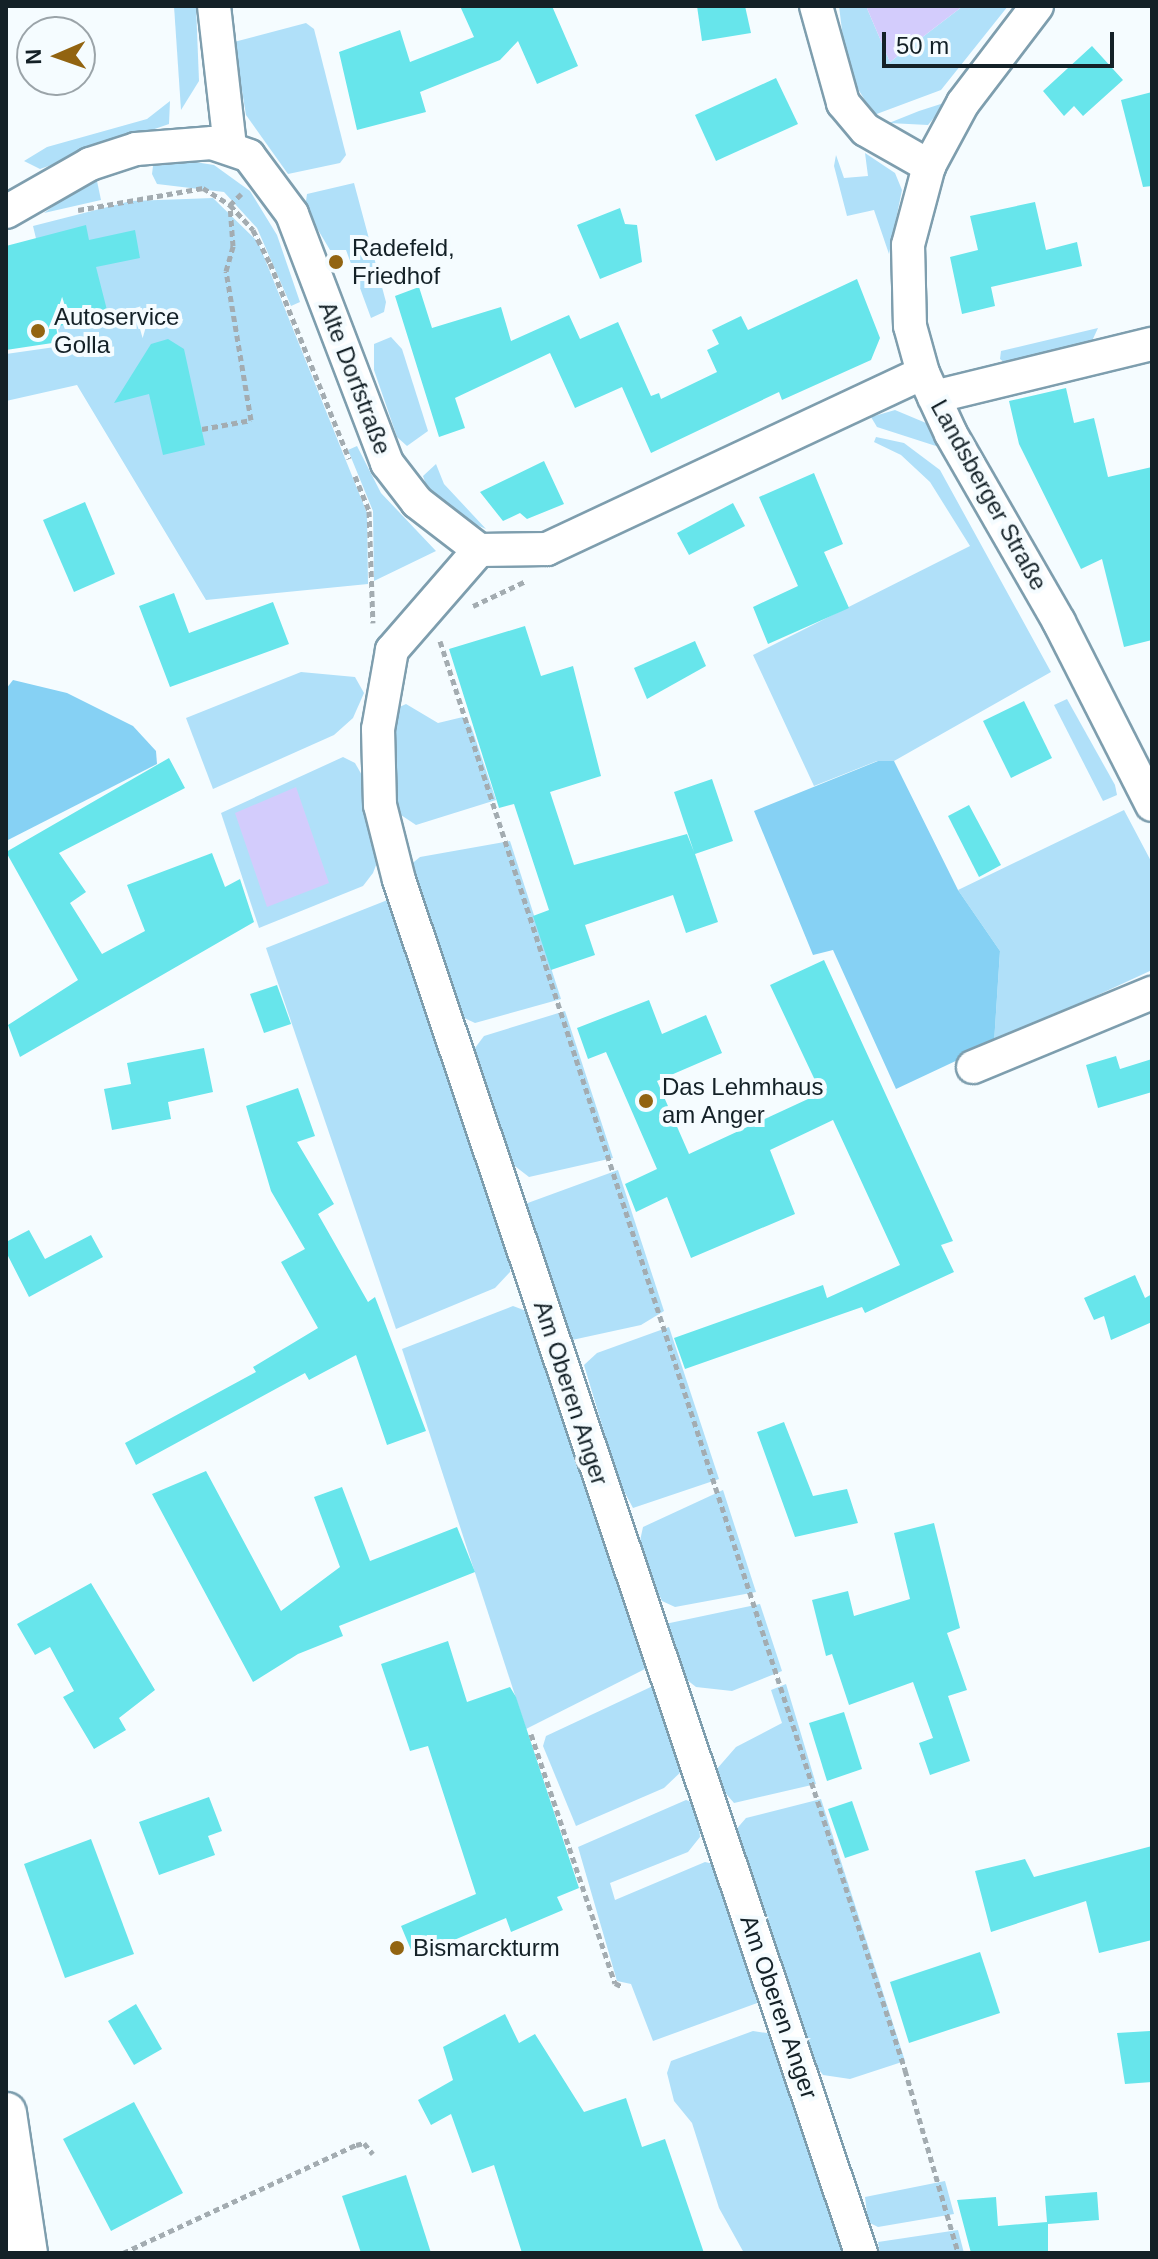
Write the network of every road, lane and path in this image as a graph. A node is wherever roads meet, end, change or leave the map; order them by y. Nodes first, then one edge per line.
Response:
1 (214, 6) edge
2 (816, 6) edge
3 (1037, 6) edge
4 (230, 146) junction
5 (929, 166) junction
6 (230, 205) junction
7 (71, 211) dead end
8 (6, 212) edge
9 (1152, 344) edge
10 (928, 385) junction
11 (202, 429) dead end
12 (547, 549) junction
13 (479, 550) junction
14 (467, 609) dead end
15 (437, 633) dead end
16 (373, 636) dead end
17 (1152, 805) edge
18 (1152, 993) edge
19 (973, 1067) dead end
20 (531, 1734) dead end
21 (621, 1986) dead end
22 (6, 2113) edge
23 (373, 2154) dead end
24 (27, 2253) edge
25 (123, 2253) edge
26 (861, 2253) edge
27 (958, 2253) edge

1 - 4 street
2 - 5 street
3 - 5 street, Landsberger Straße
4 - 8 street, Alte Dorfstraße
4 - 13 street, Alte Dorfstraße
5 - 10 street, Landsberger Straße
6 - 7 path
6 - 11 path
6 - 16 path
9 - 10 street
10 - 12 street
10 - 17 street, Landsberger Straße
12 - 13 street
12 - 14 path
13 - 26 street, Am Oberen Anger
15 - 27 path
18 - 19 street
20 - 21 path
22 - 24 main road
23 - 25 path

